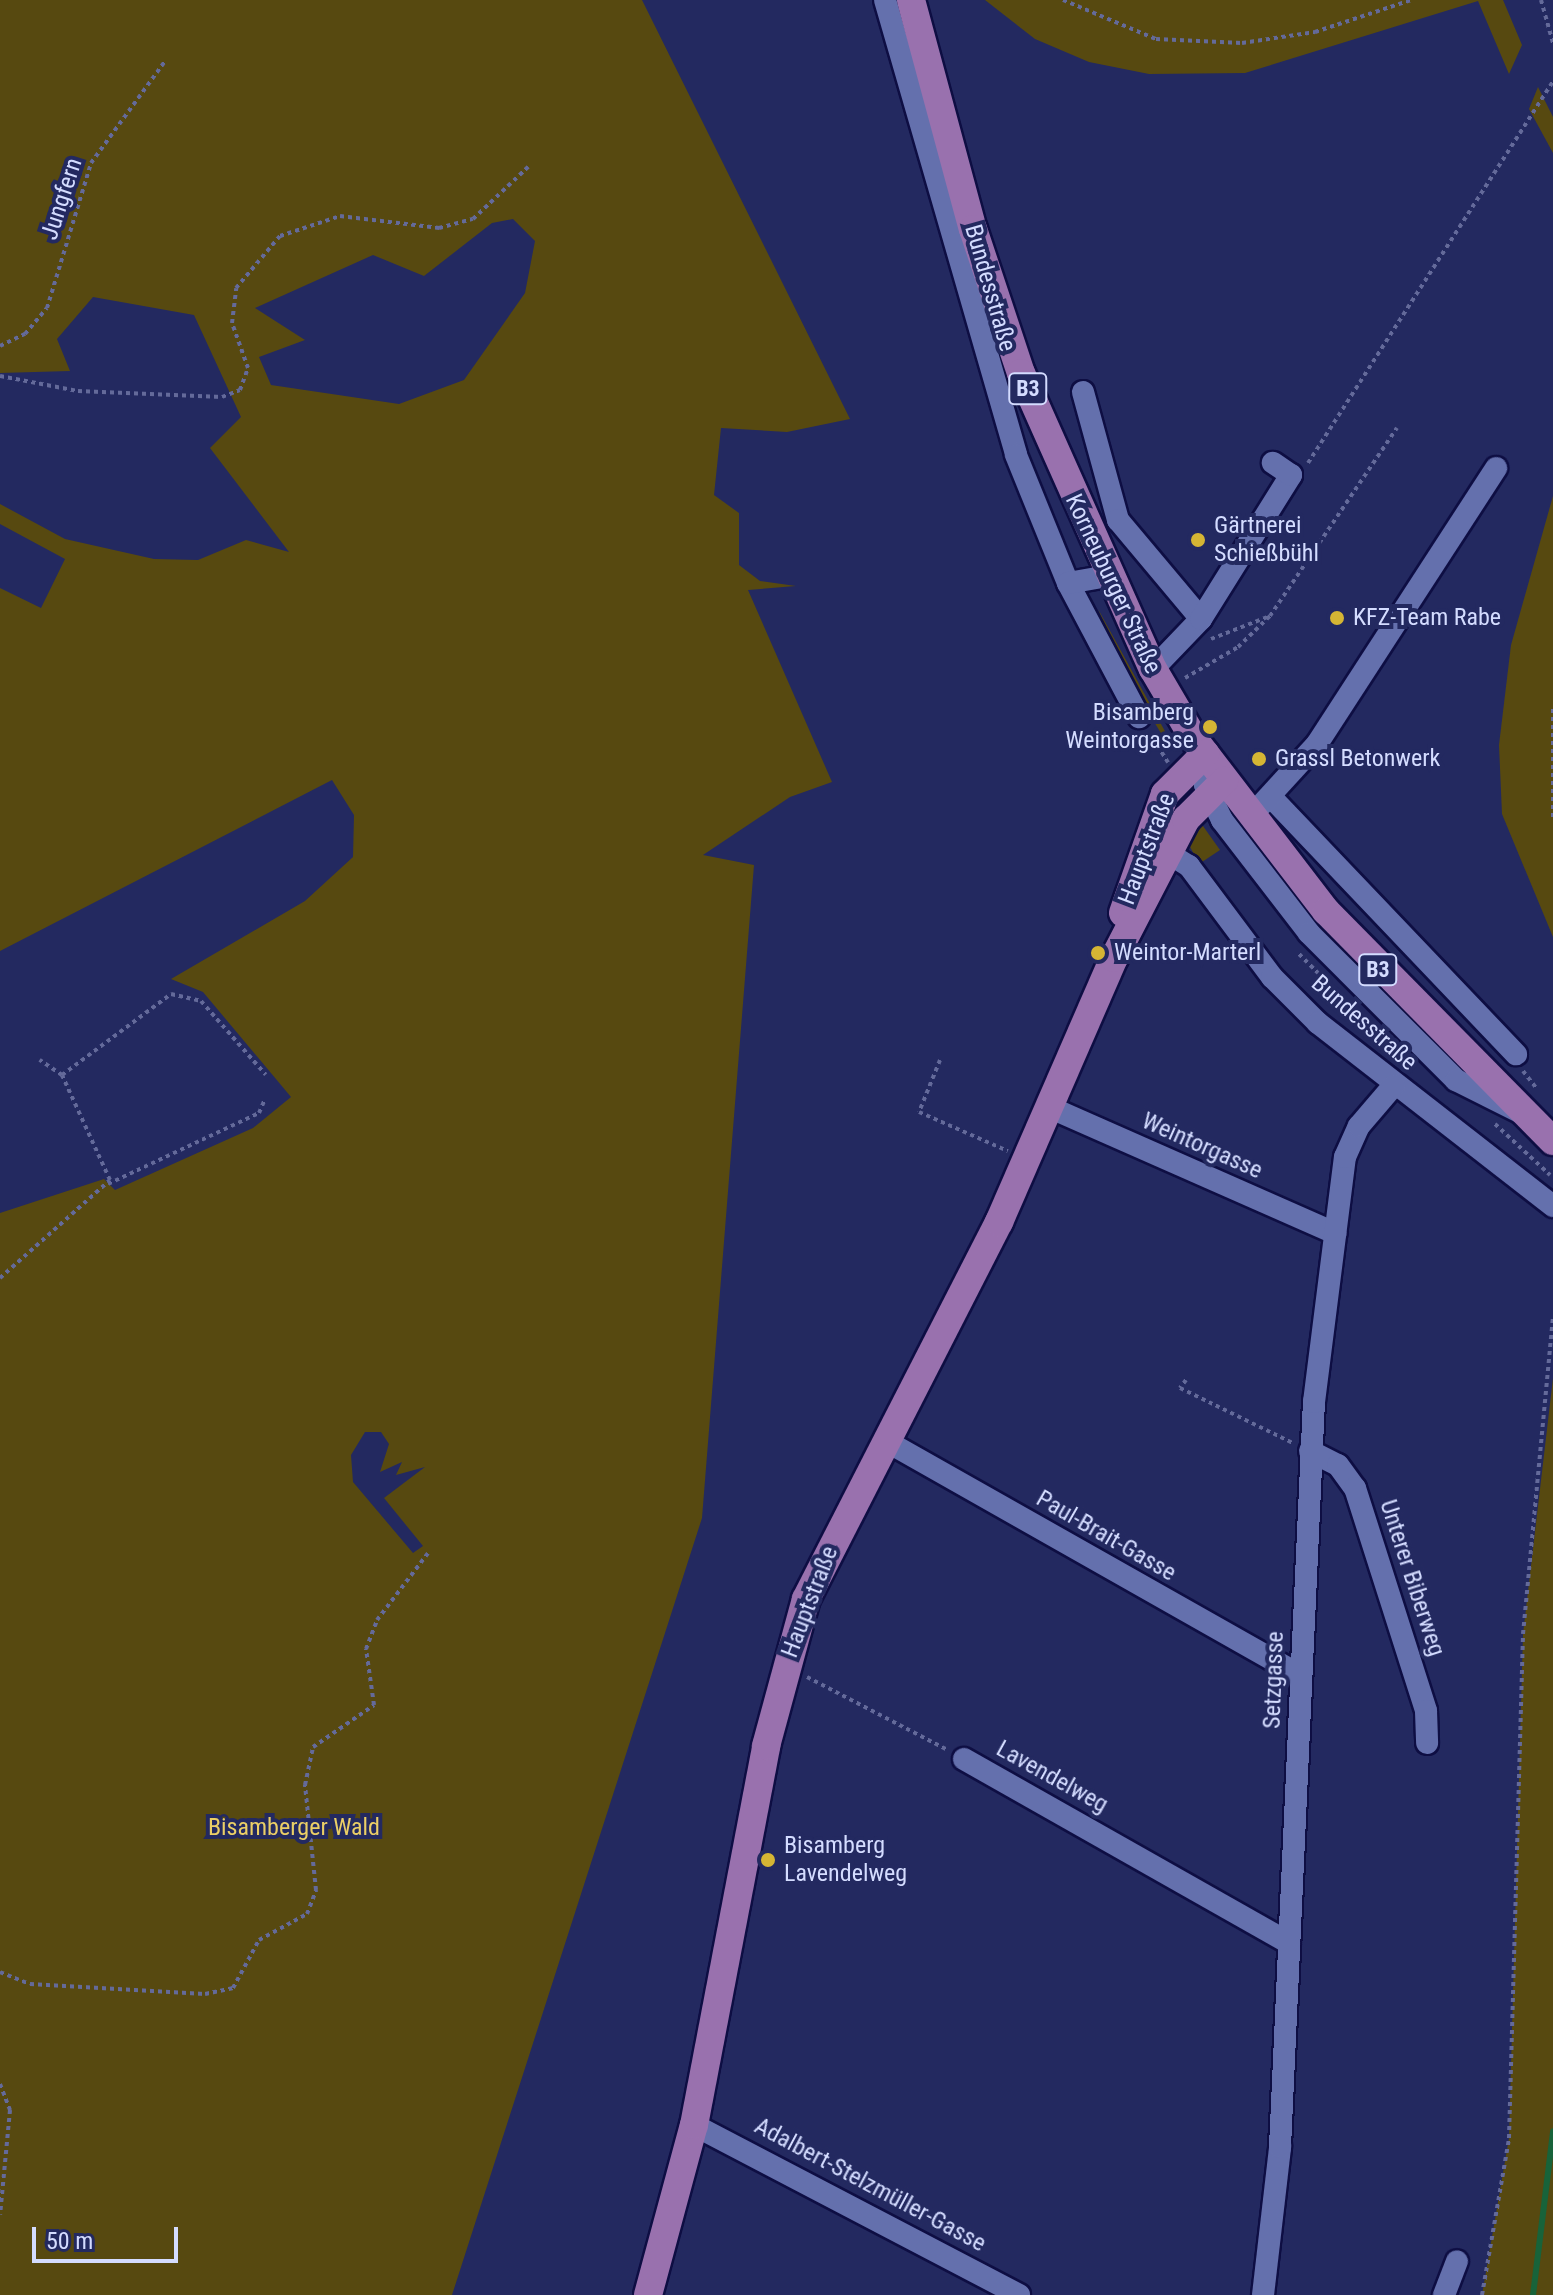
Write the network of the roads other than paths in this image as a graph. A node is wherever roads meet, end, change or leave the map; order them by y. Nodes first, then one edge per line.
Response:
1 (885, 0) edge
2 (911, 0) edge
3 (1083, 392) dead end
4 (1273, 463) dead end
5 (1496, 468) dead end
6 (1106, 576) junction
7 (1068, 583) junction
8 (1201, 619) junction
9 (1163, 662) junction
10 (1139, 717) road end
11 (1205, 754) junction
12 (1216, 788) junction
13 (1262, 807) junction
14 (1168, 853) junction
15 (1114, 958) junction
16 (1516, 1054) road end
17 (1394, 1085) junction
18 (1533, 1105) junction
19 (1049, 1107) junction
20 (1553, 1141) edge
21 (1553, 1206) edge
22 (1335, 1233) junction
23 (886, 1441) junction
24 (1310, 1451) junction
25 (1301, 1676) junction
26 (1427, 1743) dead end
27 (964, 1759) road end
28 (1289, 1943) junction
29 (694, 2125) junction
30 (1457, 2261) dead end
31 (648, 2295) edge
32 (1019, 2295) edge
33 (1263, 2295) edge
34 (1444, 2295) edge

1 - 7 street, Bundesstraße
2 - 6 main road, Korneuburger Straße / B3
3 - 8 street
4 - 8 street
5 - 13 street
6 - 7 street
6 - 9 main road, Korneuburger Straße / B3
7 - 10 street, Bundesstraße
8 - 9 street
9 - 11 main road, Korneuburger Straße / B3
11 - 12 main road, Korneuburger Straße / B3
11 - 15 main road, Hauptstraße
12 - 13 main road, Korneuburger Straße / B3
12 - 14 main road, Hauptstraße
12 - 18 street
13 - 16 street
13 - 18 main road, Korneuburger Straße / B3
14 - 15 main road, Hauptstraße
14 - 17 street, Bundesstraße
15 - 19 main road, Hauptstraße
17 - 21 street, Bundesstraße
17 - 22 street, Setzgasse
18 - 20 main road, Korneuburger Straße / B3
19 - 22 street, Weintorgasse
19 - 23 main road, Hauptstraße
22 - 24 street, Setzgasse
23 - 25 street, Paul-Brait-Gasse
23 - 29 main road, Hauptstraße
24 - 25 street, Setzgasse
24 - 26 street, Unterer Biberweg
25 - 28 street, Setzgasse
27 - 28 street, Lavendelweg
28 - 33 street, Setzgasse
29 - 31 main road, Hauptstraße
29 - 32 street, Adalbert-Stelzmüller-Gasse
30 - 34 street

